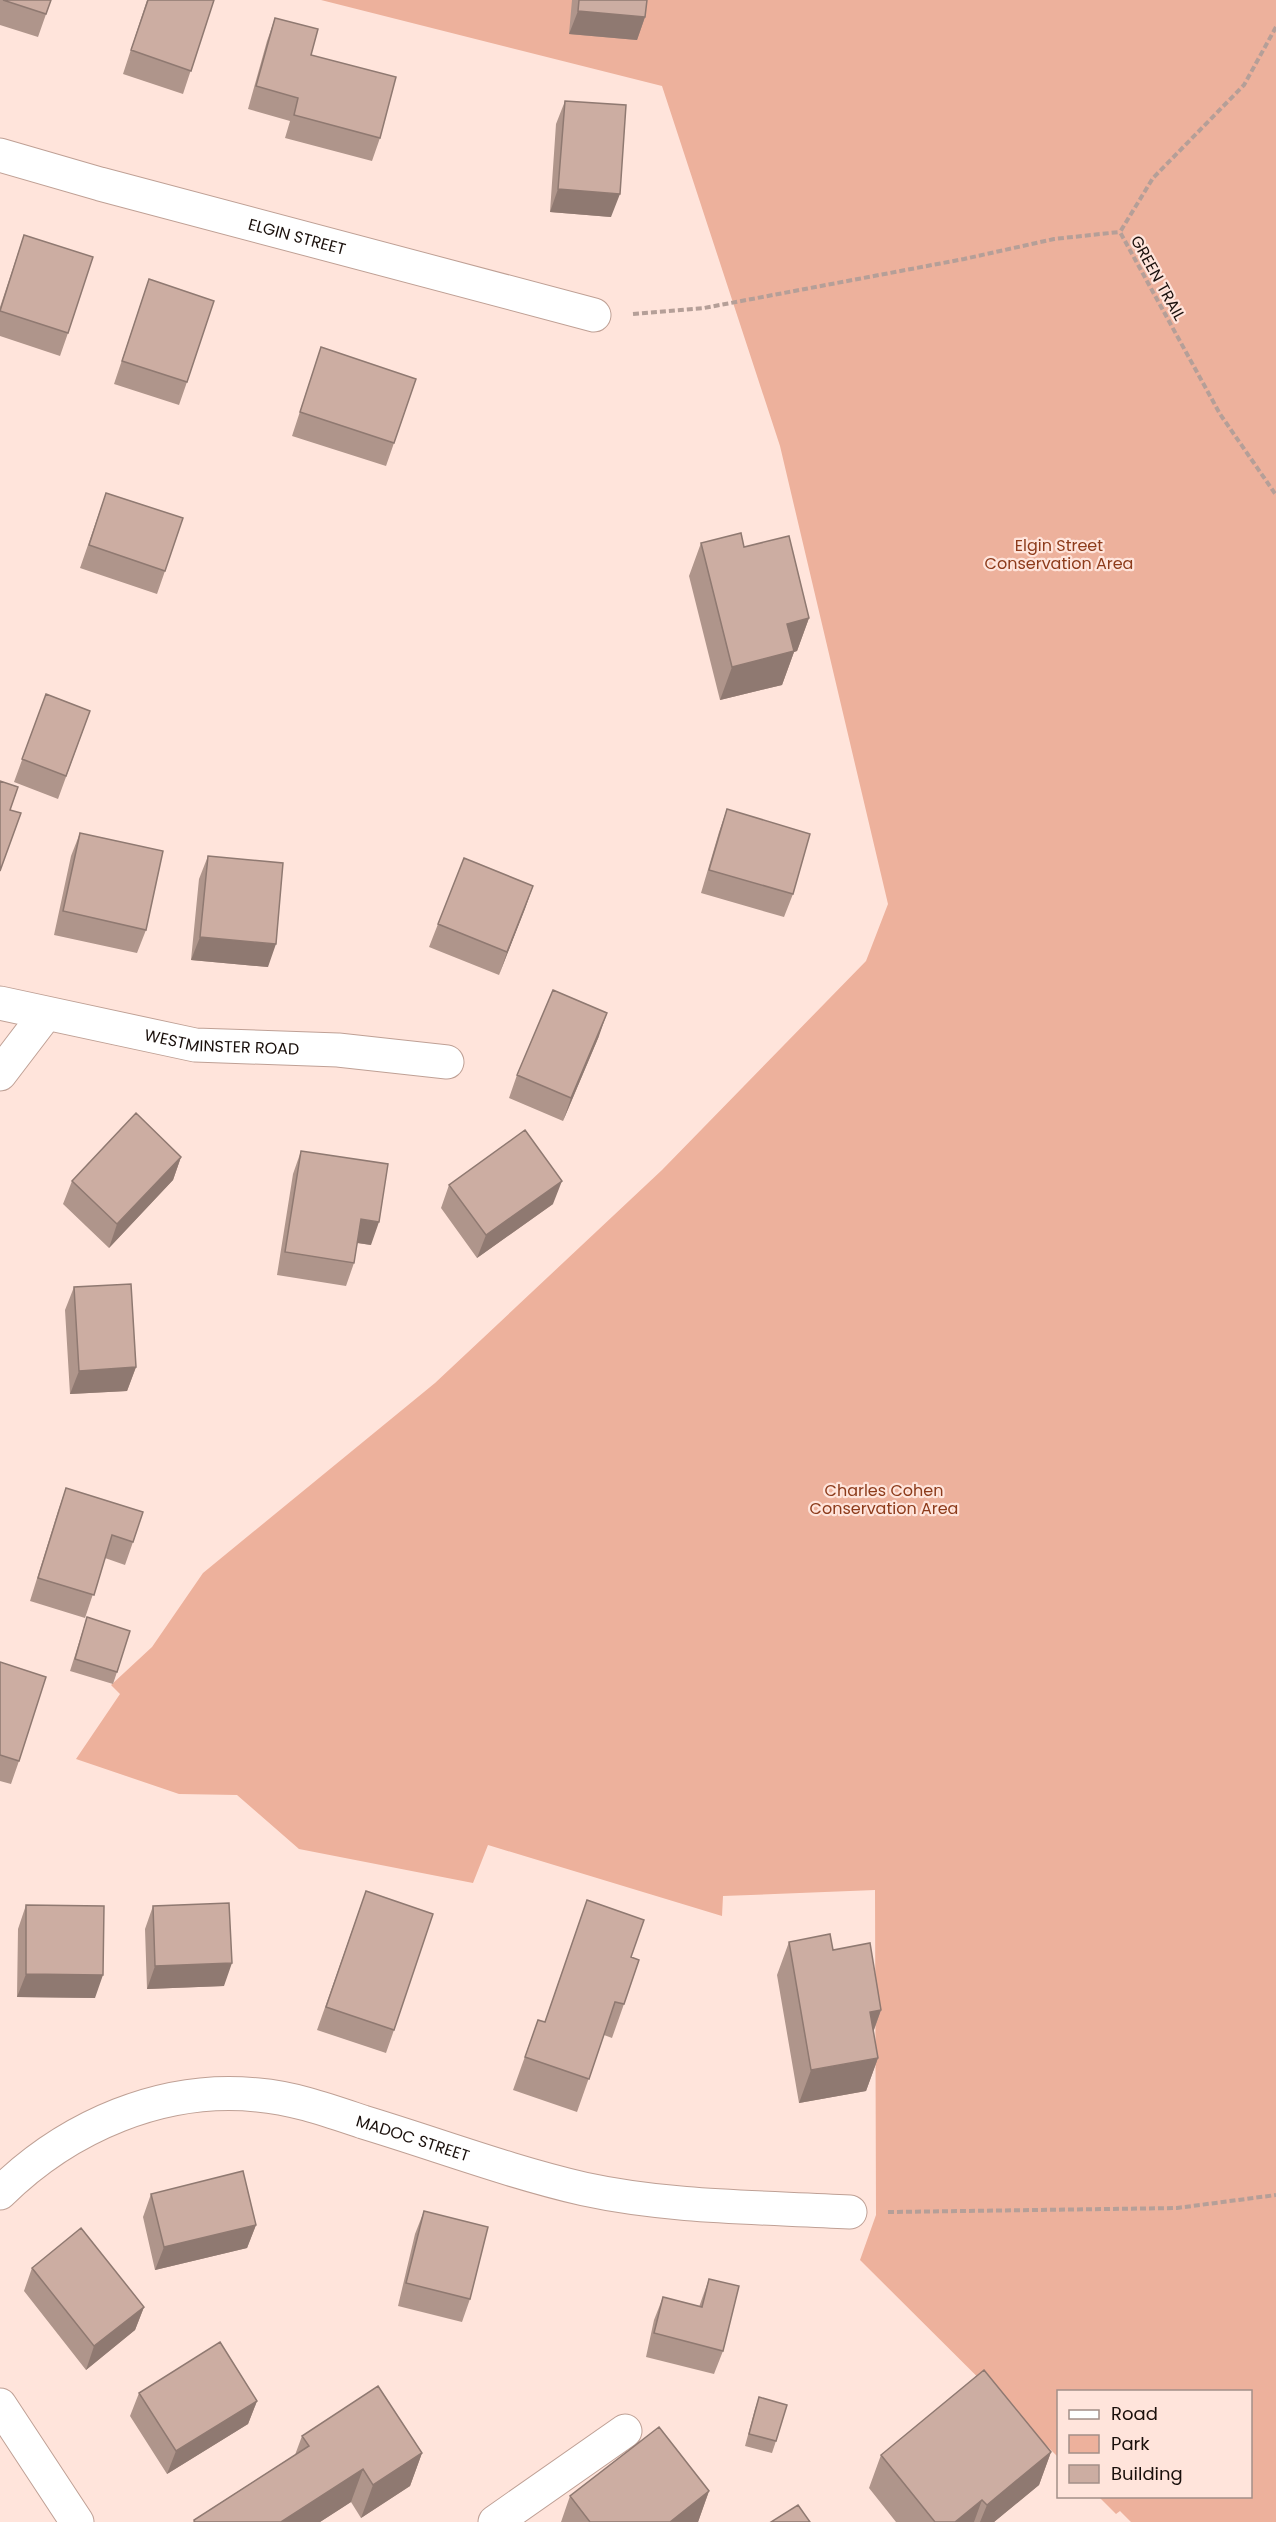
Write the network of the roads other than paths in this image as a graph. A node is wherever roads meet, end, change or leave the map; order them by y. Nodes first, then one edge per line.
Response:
1 (0, 155) edge
2 (594, 315) road end
3 (0, 1003) edge
4 (45, 1015) junction
5 (447, 1062) dead end
6 (0, 1074) edge
7 (0, 2193) edge
8 (850, 2212) road end
9 (0, 2405) edge
10 (625, 2431) dead end
11 (78, 2522) edge
12 (495, 2522) edge

1 - 2 street, ELGIN STREET
3 - 4 street, WESTMINSTER ROAD
4 - 5 street, WESTMINSTER ROAD
4 - 6 street
7 - 8 street, MADOC STREET
9 - 11 street
10 - 12 street

